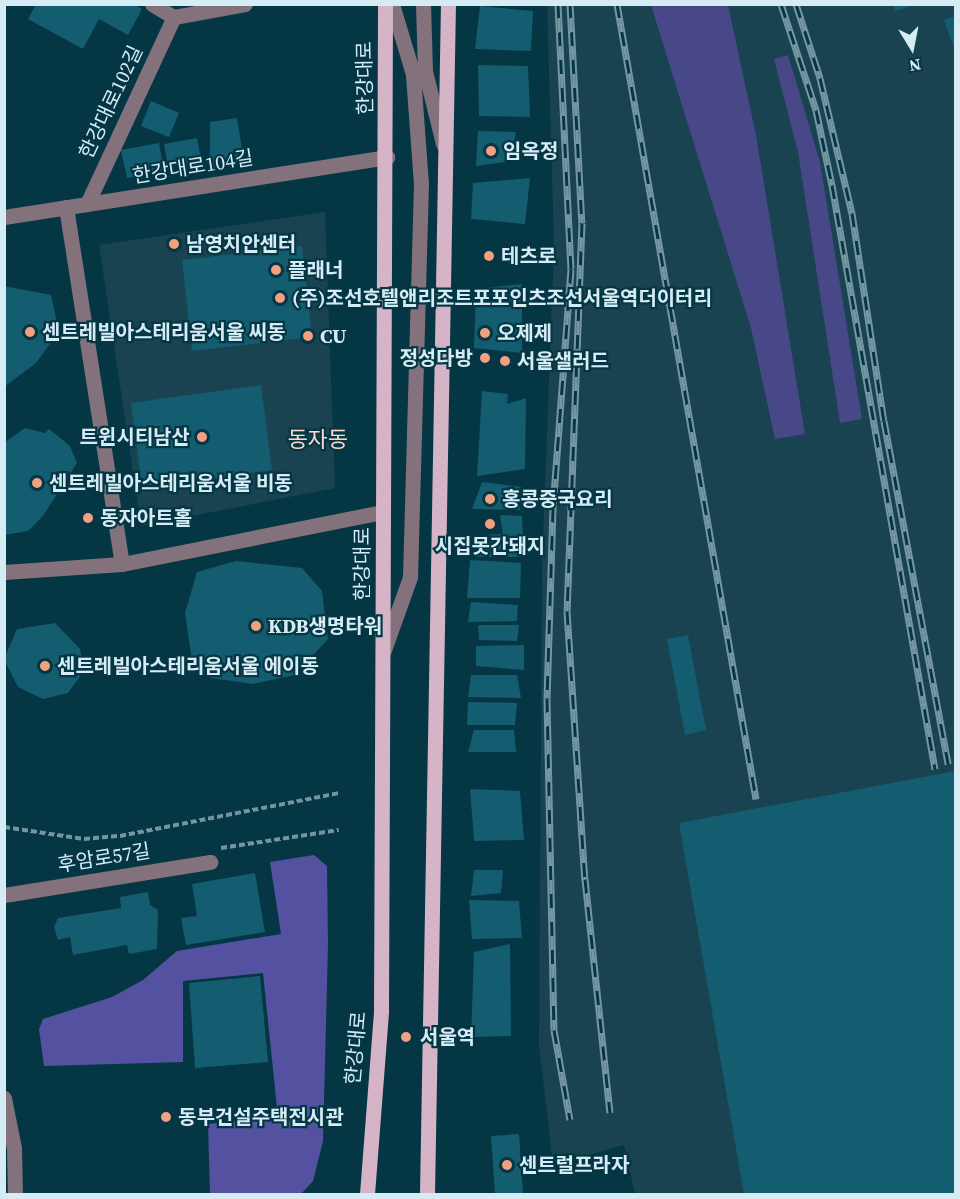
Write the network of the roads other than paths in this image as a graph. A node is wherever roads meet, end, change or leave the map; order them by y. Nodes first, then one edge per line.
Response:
1 (152, 4) edge
2 (245, 4) edge
3 (385, 4) edge
4 (392, 4) edge
5 (423, 4) edge
6 (448, 4) edge
7 (174, 16) junction
8 (445, 153) junction
9 (387, 157) junction
10 (87, 204) junction
11 (66, 207) junction
12 (4, 217) edge
13 (383, 512) junction
14 (122, 564) junction
15 (4, 572) edge
16 (383, 653) junction
17 (211, 856) road end
18 (4, 895) edge
19 (4, 1098) edge
20 (369, 1152) junction
21 (15, 1194) edge
22 (357, 1194) edge
23 (367, 1194) edge
24 (427, 1194) edge

1 - 7 street
2 - 7 street
3 - 9 main road, 한강대로
4 - 16 street
5 - 8 street
6 - 8 main road
7 - 10 street, 한강대로102길
8 - 24 main road
9 - 10 street, 한강대로104길
9 - 13 main road, 한강대로
10 - 11 street, 한강대로104길
11 - 12 street, 한강대로104길
11 - 14 street
13 - 14 street
13 - 16 main road, 한강대로
14 - 15 street
16 - 20 main road, 한강대로
17 - 18 street, 후암로57길
19 - 21 street
20 - 22 main road
20 - 23 main road, 한강대로

